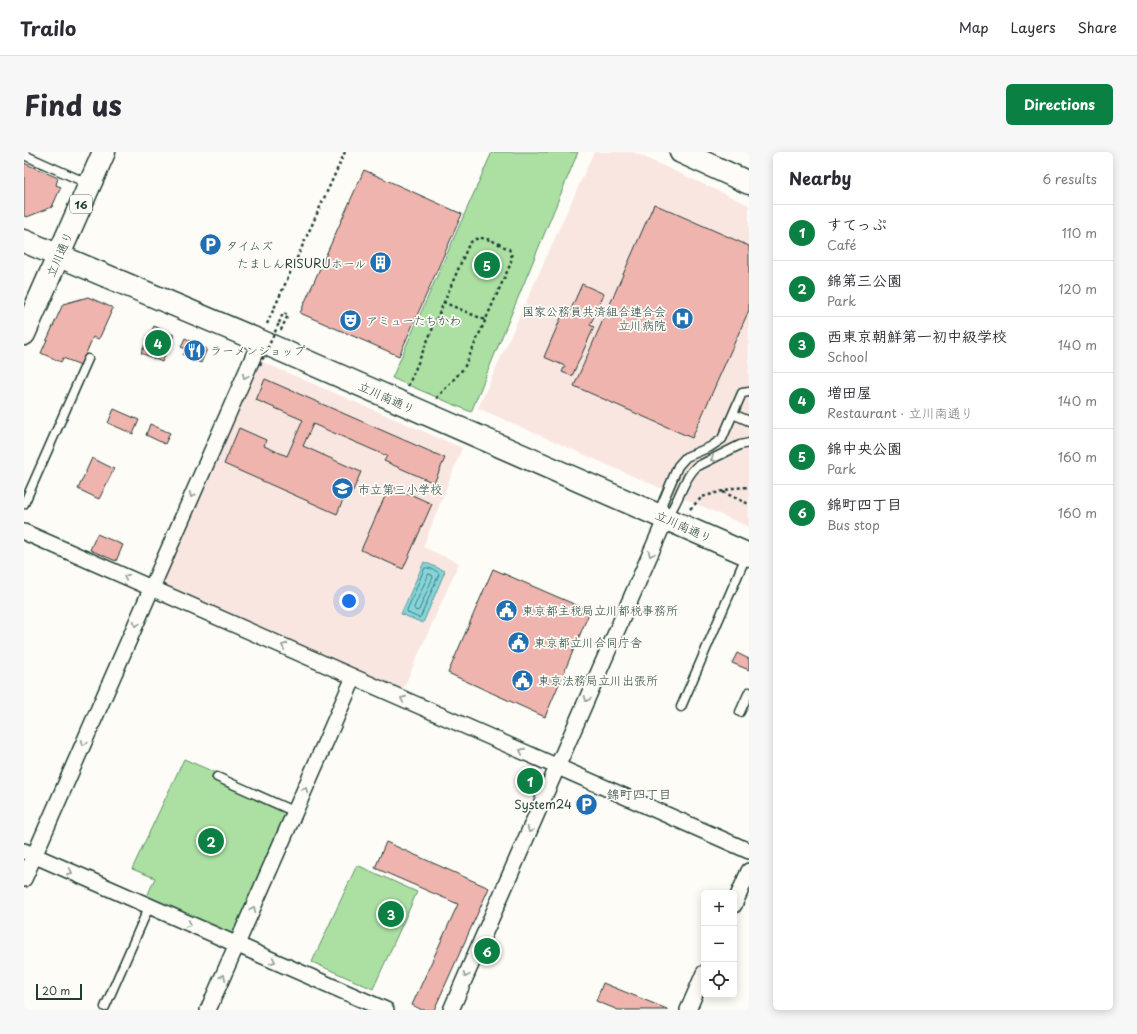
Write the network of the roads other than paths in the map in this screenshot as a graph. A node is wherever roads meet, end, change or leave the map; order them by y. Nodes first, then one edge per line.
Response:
1 (104, 152) edge
2 (681, 152) edge
3 (24, 155) edge
4 (749, 183) edge
5 (90, 184) junction
6 (24, 241) edge
7 (58, 256) junction
8 (24, 334) edge
9 (263, 334) junction
10 (88, 359) dead end
11 (749, 392) edge
12 (733, 414) junction
13 (749, 421) edge
14 (749, 443) edge
15 (24, 504) edge
16 (666, 518) junction
17 (24, 532) edge
18 (748, 554) edge
19 (151, 588) junction
20 (354, 677) junction
21 (749, 692) edge
22 (681, 707) dead end
23 (740, 712) dead end
24 (558, 767) junction
25 (217, 776) dead end
26 (296, 812) junction
27 (749, 851) edge
28 (29, 854) edge
29 (749, 871) edge
30 (24, 879) edge
31 (737, 898) edge
32 (148, 906) junction
33 (237, 945) junction
34 (701, 980) edge
35 (105, 1007) dead end
36 (208, 1010) edge
37 (386, 1010) edge
38 (451, 1010) edge
39 (688, 1010) edge

1 - 5 street, 立川通り / 16
2 - 4 street
3 - 5 lane
5 - 7 street, 立川通り / 16
6 - 7 street, 立川南通り
7 - 8 street, 立川通り / 16
7 - 9 street, 立川南通り
9 - 16 street, 立川南通り
9 -> 19 street
10 - 15 lane
11 - 12 lane
12 - 13 lane
12 - 16 lane
14 -> 16 lane
16 - 18 street, 立川南通り
16 -> 24 street
19 -> 17 street
18 - 22 lane
20 -> 19 street
19 -> 28 street
24 -> 20 street
26 -> 20 street
21 - 23 lane
24 - 27 street
24 -> 38 street
25 - 26 lane
33 -> 26 street
28 - 30 street
28 -> 32 street
29 - 31 street
32 -> 33 street
32 - 35 lane
36 -> 33 street
33 -> 37 street
34 - 39 street

